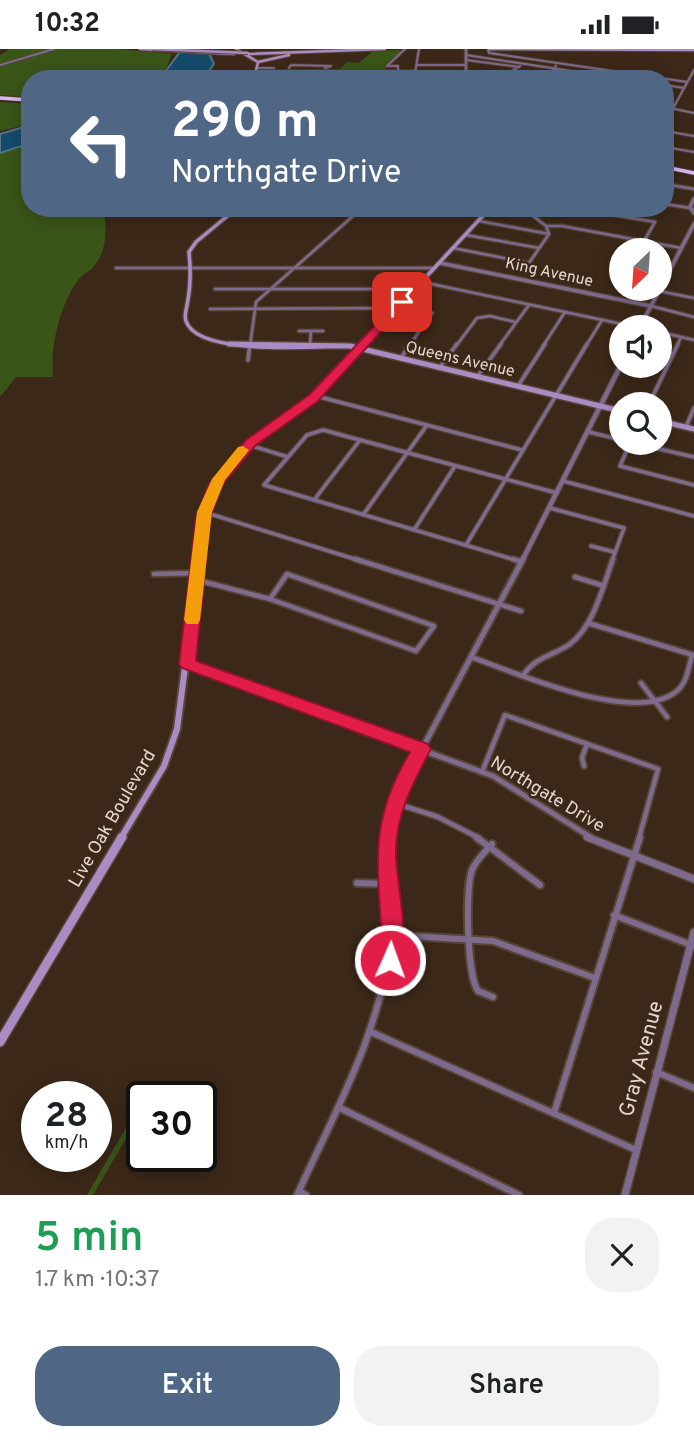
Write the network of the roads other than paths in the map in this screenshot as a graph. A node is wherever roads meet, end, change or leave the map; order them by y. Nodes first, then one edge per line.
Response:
1 (54, 49) edge
2 (140, 49) edge
3 (152, 49) edge
4 (236, 49) edge
5 (306, 49) edge
6 (360, 49) edge
7 (385, 49) edge
8 (405, 49) edge
9 (419, 49) edge
10 (466, 49) edge
11 (533, 49) edge
12 (585, 49) edge
13 (615, 49) edge
14 (668, 49) edge
15 (355, 50) edge
16 (489, 50) edge
17 (694, 50) edge
18 (241, 51) edge
19 (330, 52) junction
20 (255, 53) junction
21 (276, 53) junction
22 (249, 55) junction
23 (466, 55) junction
24 (529, 59) junction
25 (269, 60) junction
26 (466, 60) junction
27 (258, 61) junction
28 (524, 63) junction
29 (559, 63) junction
30 (0, 65) edge
31 (416, 65) junction
32 (466, 65) junction
33 (519, 67) junction
34 (289, 68) junction
35 (554, 68) junction
36 (589, 68) joint
37 (257, 69) junction
38 (313, 70) edge
39 (398, 70) edge
40 (415, 70) edge
41 (466, 70) edge
42 (514, 70) edge
43 (570, 70) edge
44 (606, 70) edge
45 (694, 70) edge
46 (692, 76) edge
47 (674, 80) edge
48 (687, 82) junction
49 (674, 86) edge
50 (684, 88) junction
51 (0, 99) edge
52 (21, 100) edge
53 (674, 107) edge
54 (674, 109) edge
55 (694, 113) edge
56 (674, 133) edge
57 (694, 136) edge
58 (674, 149) edge
59 (694, 152) edge
60 (674, 168) edge
61 (694, 172) edge
62 (674, 186) edge
63 (694, 189) edge
64 (694, 199) edge
65 (674, 205) edge
66 (690, 208) junction
67 (694, 213) edge
68 (227, 217) edge
69 (352, 217) edge
70 (483, 217) edge
71 (534, 217) edge
72 (625, 217) edge
73 (479, 221) junction
74 (694, 224) edge
75 (546, 226) junction
76 (466, 235) junction
77 (549, 235) junction
78 (628, 238) edge
79 (646, 238) edge
80 (672, 246) edge
81 (539, 248) junction
82 (681, 248) junction
83 (453, 249) junction
84 (440, 263) junction
85 (672, 266) edge
86 (116, 268) dead end
87 (190, 268) junction
88 (294, 268) junction
89 (435, 268) junction
90 (422, 282) junction
91 (215, 289) dead end
92 (270, 289) junction
93 (415, 289) junction
94 (672, 294) edge
95 (694, 298) edge
96 (654, 301) edge
97 (529, 305) junction
98 (651, 306) junction
99 (254, 308) junction
100 (397, 308) junction
101 (210, 309) dead end
102 (565, 312) junction
103 (432, 313) dead end
104 (645, 315) edge
105 (694, 317) edge
106 (603, 320) junction
107 (609, 321) edge
108 (515, 322) junction
109 (299, 331) dead end
110 (311, 331) junction
111 (323, 331) dead end
112 (672, 335) edge
113 (681, 337) junction
114 (694, 340) edge
115 (310, 345) junction
116 (250, 346) junction
117 (360, 349) junction
118 (401, 359) junction
119 (248, 360) dead end
120 (440, 367) junction
121 (477, 377) junction
122 (614, 378) edge
123 (518, 387) junction
124 (655, 392) edge
125 (316, 396) junction
126 (557, 396) junction
127 (600, 406) junction
128 (609, 408) edge
129 (694, 408) edge
130 (672, 424) edge
131 (427, 425) junction
132 (686, 427) junction
133 (694, 429) edge
134 (589, 432) junction
135 (609, 437) edge
136 (360, 440) junction
137 (248, 445) junction
138 (522, 450) junction
139 (672, 452) edge
140 (407, 453) junction
141 (626, 455) edge
142 (288, 457) junction
143 (694, 457) edge
144 (455, 466) junction
145 (505, 480) junction
146 (563, 481) junction
147 (694, 485) edge
148 (557, 493) junction
149 (314, 500) junction
150 (550, 508) junction
151 (204, 512) junction
152 (363, 515) junction
153 (694, 516) edge
154 (414, 530) junction
155 (466, 545) junction
156 (591, 546) dead end
157 (614, 552) junction
158 (522, 562) junction
159 (198, 573) junction
160 (154, 574) dead end
161 (575, 577) dead end
162 (197, 580) junction
163 (601, 585) junction
164 (270, 599) junction
165 (500, 604) junction
166 (521, 611) dead end
167 (588, 623) junction
168 (693, 655) edge
169 (471, 657) junction
170 (187, 664) junction
171 (524, 674) junction
172 (642, 683) dead end
173 (655, 701) junction
174 (667, 717) dead end
175 (587, 744) junction
176 (422, 749) junction
177 (584, 766) dead end
178 (482, 772) junction
179 (396, 803) junction
180 (492, 844) junction
181 (636, 857) junction
182 (694, 879) edge
183 (357, 883) dead end
184 (389, 884) junction
185 (540, 885) dead end
186 (614, 915) junction
187 (694, 932) edge
188 (391, 935) junction
189 (470, 937) junction
190 (693, 946) edge
191 (595, 978) junction
192 (493, 997) dead end
193 (371, 1032) junction
194 (0, 1042) edge
195 (655, 1072) junction
196 (694, 1088) edge
197 (338, 1107) junction
198 (554, 1113) junction
199 (636, 1150) junction
200 (301, 1194) edge
201 (519, 1195) edge
202 (625, 1195) edge

1 - 30 street
2 - 22 main road, bridge
3 - 22 main road, bridge
4 - 18 main road
5 - 20 main road
6 - 15 main road
7 - 15 main road
8 - 39 street
9 - 31 street
10 - 23 street
11 - 12 main road
11 - 16 main road
12 - 13 main road
13 - 14 main road
14 - 17 main road
15 - 19 main road
16 - 24 street
18 - 22 main road
19 - 21 main road
19 - 27 main road
20 - 21 main road
20 - 22 main road
21 - 22 main road
22 - 25 main road
22 - 25 main road
22 - 27 main road
23 - 26 street
23 - 28 street
24 - 28 street
24 - 29 street
25 - 27 main road
26 - 32 street
26 - 33 street
27 - 37 main road
28 - 33 street
28 - 35 street
29 - 35 street
29 - 36 street
31 - 32 street
31 - 40 street
32 - 41 street
33 - 42 street
34 - 34 street
34 - 37 street
35 - 43 street
36 - 44 street
37 - 38 street
45 - 46 street
46 - 48 street
47 - 48 street
48 - 50 street
49 - 50 street
50 - 53 street
51 - 52 highway
54 - 55 street
56 - 57 street
58 - 59 street
60 - 61 highway
62 - 63 street
64 - 66 street
65 - 66 street
66 - 67 street
68 - 87 main road, Queens Avenue
69 - 88 street
70 - 73 main road, Live Oak Boulevard
71 - 75 street
72 - 79 street
73 - 76 main road, Live Oak Boulevard
73 - 77 street
74 - 82 street
75 - 77 street
75 - 78 street
76 - 81 street
76 - 83 main road, Live Oak Boulevard
77 - 81 street
80 - 82 street
81 - 83 street
82 - 85 street
83 - 84 main road, Live Oak Boulevard
84 - 89 main road, Live Oak Boulevard
84 - 98 street, King Avenue
86 - 87 street
87 - 88 street
87 - 116 main road, Queens Avenue
88 - 89 street
88 - 92 street
89 - 90 main road, Live Oak Boulevard
90 - 93 main road, Live Oak Boulevard
90 - 97 street
91 - 92 street
92 - 93 street
92 - 99 street
93 - 100 main road, Live Oak Boulevard
94 - 95 street
96 - 98 street
97 - 102 street
97 - 108 street
98 - 104 street
98 - 105 street, King Avenue
99 - 100 street
99 - 101 street
99 - 116 street
100 - 117 main road, Live Oak Boulevard
102 - 106 street
102 - 123 street
103 - 118 street
106 - 107 street
106 - 126 street
108 - 120 street
108 - 121 street
109 - 110 street
110 - 111 street
110 - 115 street
112 - 113 street
113 - 114 street
113 - 124 street
115 - 116 main road, Queens Avenue
115 - 117 main road, Queens Avenue
116 - 119 street
117 - 118 main road, Queens Avenue
117 - 125 main road, Live Oak Boulevard
118 - 120 main road, Queens Avenue
120 - 121 main road, Queens Avenue
121 - 123 main road, Queens Avenue
122 - 127 street
123 - 126 main road, Queens Avenue
125 - 131 street
125 - 137 main road, Live Oak Boulevard
126 - 127 main road, Queens Avenue
126 - 138 street
127 - 128 main road, Queens Avenue
127 - 134 street
129 - 132 street
130 - 132 main road
131 - 138 street
131 - 140 street
132 - 133 main road
134 - 135 street
134 - 146 street
136 - 140 street
136 - 142 street
136 - 149 street
137 - 142 street
137 - 151 main road, Live Oak Boulevard
138 - 145 street
139 - 143 street
140 - 144 street
140 - 152 street
141 - 147 street
142 - 149 street
144 - 145 street
144 - 154 street
145 - 148 street
145 - 155 street
146 - 148 street
146 - 153 street
148 - 150 street
149 - 152 street
150 - 157 street
150 - 158 street
151 - 159 main road, Live Oak Boulevard
151 - 165 street
152 - 154 street
154 - 155 street
155 - 158 street
156 - 157 street
157 - 163 street
158 - 165 street
159 - 160 street
159 - 162 main road, Live Oak Boulevard
161 - 163 street
162 - 164 street
162 - 170 main road, Live Oak Boulevard
163 - 167 street
164 - 164 street
165 - 166 street
165 - 169 street
167 - 168 street
167 - 171 street
168 - 173 street
169 - 171 street
169 - 176 street
170 - 176 street, Northgate Drive
170 - 194 main road, Live Oak Boulevard
171 - 173 street
172 - 173 street
173 - 174 street
175 - 177 street
175 - 178 street
175 - 181 street
176 - 178 street, Northgate Drive
176 - 179 street
178 - 181 street, Northgate Drive
179 - 180 street
179 - 184 street
180 - 185 street
180 - 189 street
181 - 182 street, Northgate Drive
181 - 186 street
183 - 184 street
184 - 188 street
186 - 190 street
186 - 191 street
187 - 190 street, Gray Avenue
188 - 189 street
188 - 193 street
189 - 191 street
189 - 192 street
190 - 195 street, Gray Avenue
191 - 198 street
193 - 197 street
193 - 198 street
195 - 196 street
195 - 199 street, Gray Avenue
197 - 200 street
197 - 201 street
198 - 199 street
199 - 202 street, Gray Avenue

